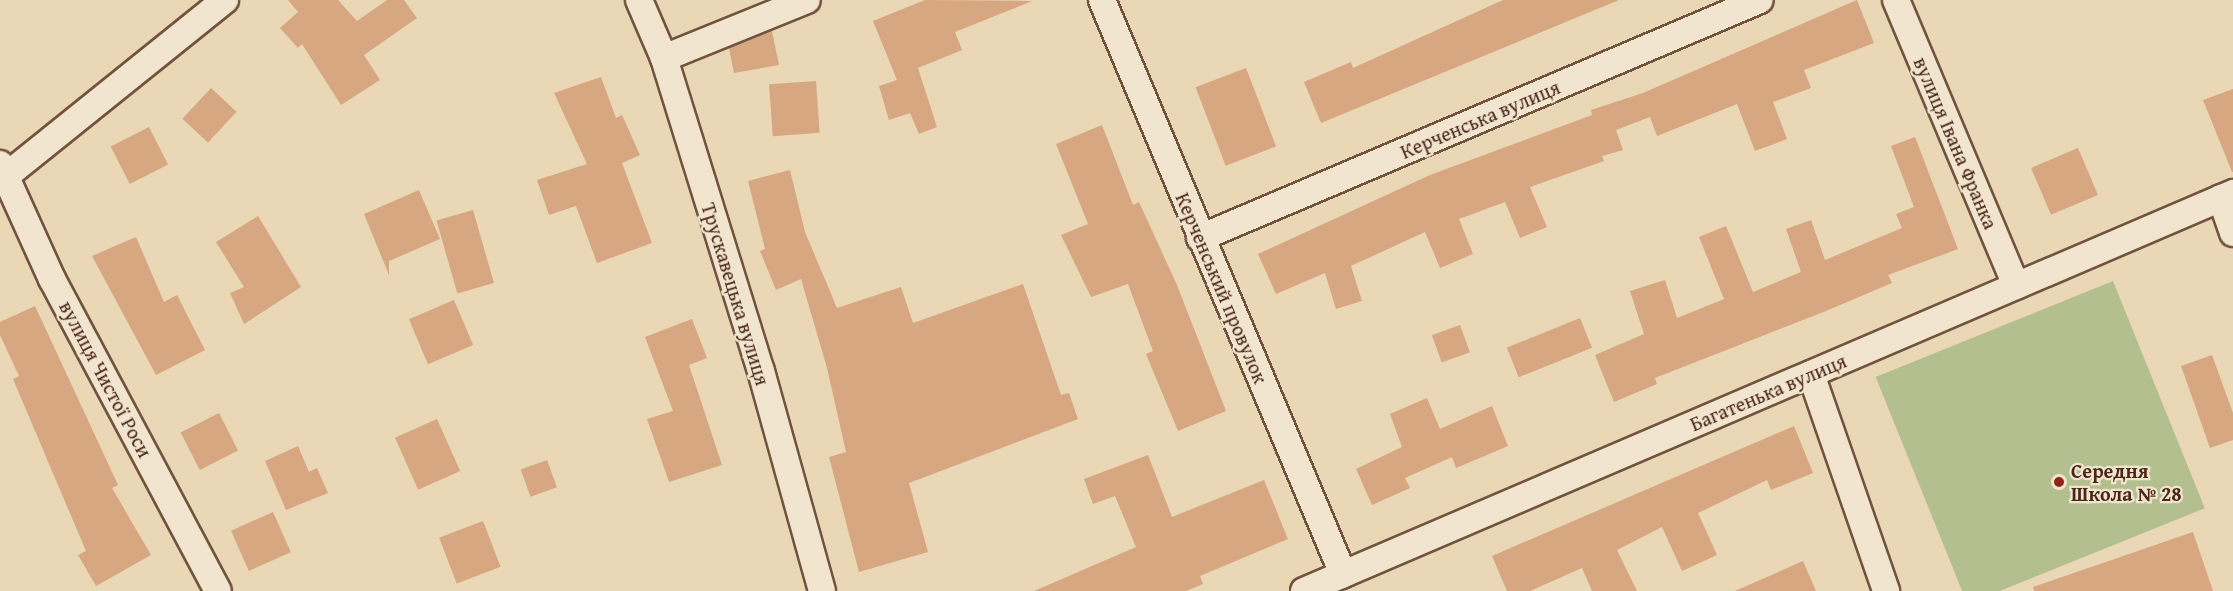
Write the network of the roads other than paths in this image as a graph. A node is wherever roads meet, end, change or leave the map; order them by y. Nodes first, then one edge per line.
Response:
1 (225, 0) edge
2 (639, 0) edge
3 (807, 0) edge
4 (1102, 0) edge
5 (1760, 0) edge
6 (1896, 0) edge
7 (663, 58) junction
8 (3, 170) edge
9 (2227, 196) edge
10 (2233, 233) edge
11 (1200, 238) junction
12 (2016, 286) junction
13 (1811, 374) junction
14 (1343, 574) junction
15 (218, 591) edge
16 (822, 591) edge
17 (1304, 591) edge
18 (1886, 591) edge

1 - 8 street
2 - 7 street, Трускавецька вулиця
3 - 7 street
4 - 11 street, Керченський провулок
5 - 11 street, Керченська вулиця
6 - 12 street, вулиця Івана Франка
7 - 16 street, Трускавецька вулиця
8 - 15 street, вулиця Чистої Роси
9 - 10 street
9 - 12 street, Багатенька вулиця
11 - 14 street, Керченський провулок
12 - 13 street, Багатенька вулиця
13 - 14 street, Багатенька вулиця
13 - 18 street
14 - 17 street, Багатенька вулиця

